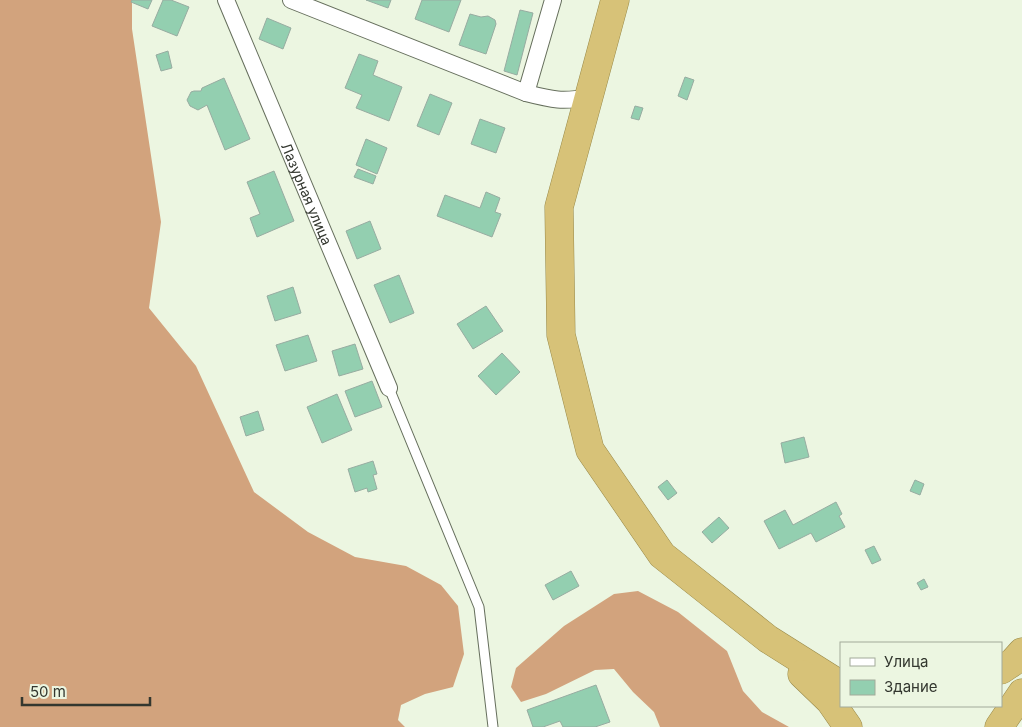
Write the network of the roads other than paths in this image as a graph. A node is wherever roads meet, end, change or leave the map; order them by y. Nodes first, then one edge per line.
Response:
1 (226, 0) edge
2 (291, 0) edge
3 (553, 0) edge
4 (615, 0) edge
5 (526, 93) junction
6 (590, 97) junction
7 (389, 388) joint
8 (768, 639) junction
9 (1022, 652) edge
10 (1002, 669) edge
11 (840, 684) edge
12 (1022, 692) edge
13 (493, 727) edge
14 (848, 727) edge
15 (999, 727) edge

1 - 7 street, Лазурная улица
2 - 5 street
3 - 5 street
4 - 6 highway
5 - 6 street
6 - 8 highway
7 - 13 lane
8 - 11 highway
8 - 14 highway
9 - 10 highway
12 - 15 highway

